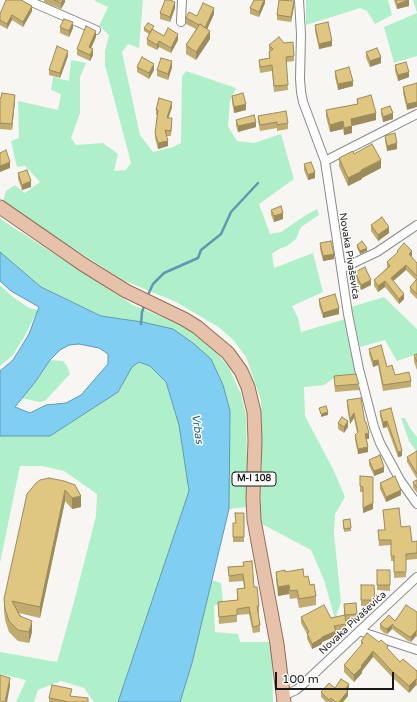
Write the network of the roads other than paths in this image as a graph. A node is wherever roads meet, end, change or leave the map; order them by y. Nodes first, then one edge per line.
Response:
1 (27, 0) edge
2 (182, 0) edge
3 (299, 0) edge
4 (181, 22) dead end
5 (96, 30) edge
6 (417, 114) edge
7 (325, 161) junction
8 (0, 207) edge
9 (417, 225) edge
10 (340, 269) junction
11 (417, 504) edge
12 (417, 576) edge
13 (359, 632) junction
14 (417, 650) edge
15 (283, 699) edge

1 - 5 street
2 - 4 street
3 - 7 street, Novaka Pivaševića
6 - 7 street
7 - 10 street, Novaka Pivaševića
8 - 15 main road, M-I 108
9 - 10 street
10 - 11 street, Novaka Pivaševića
12 - 13 street, Novaka Pivaševića
13 - 14 street
13 - 15 street, Novaka Pivaševića

